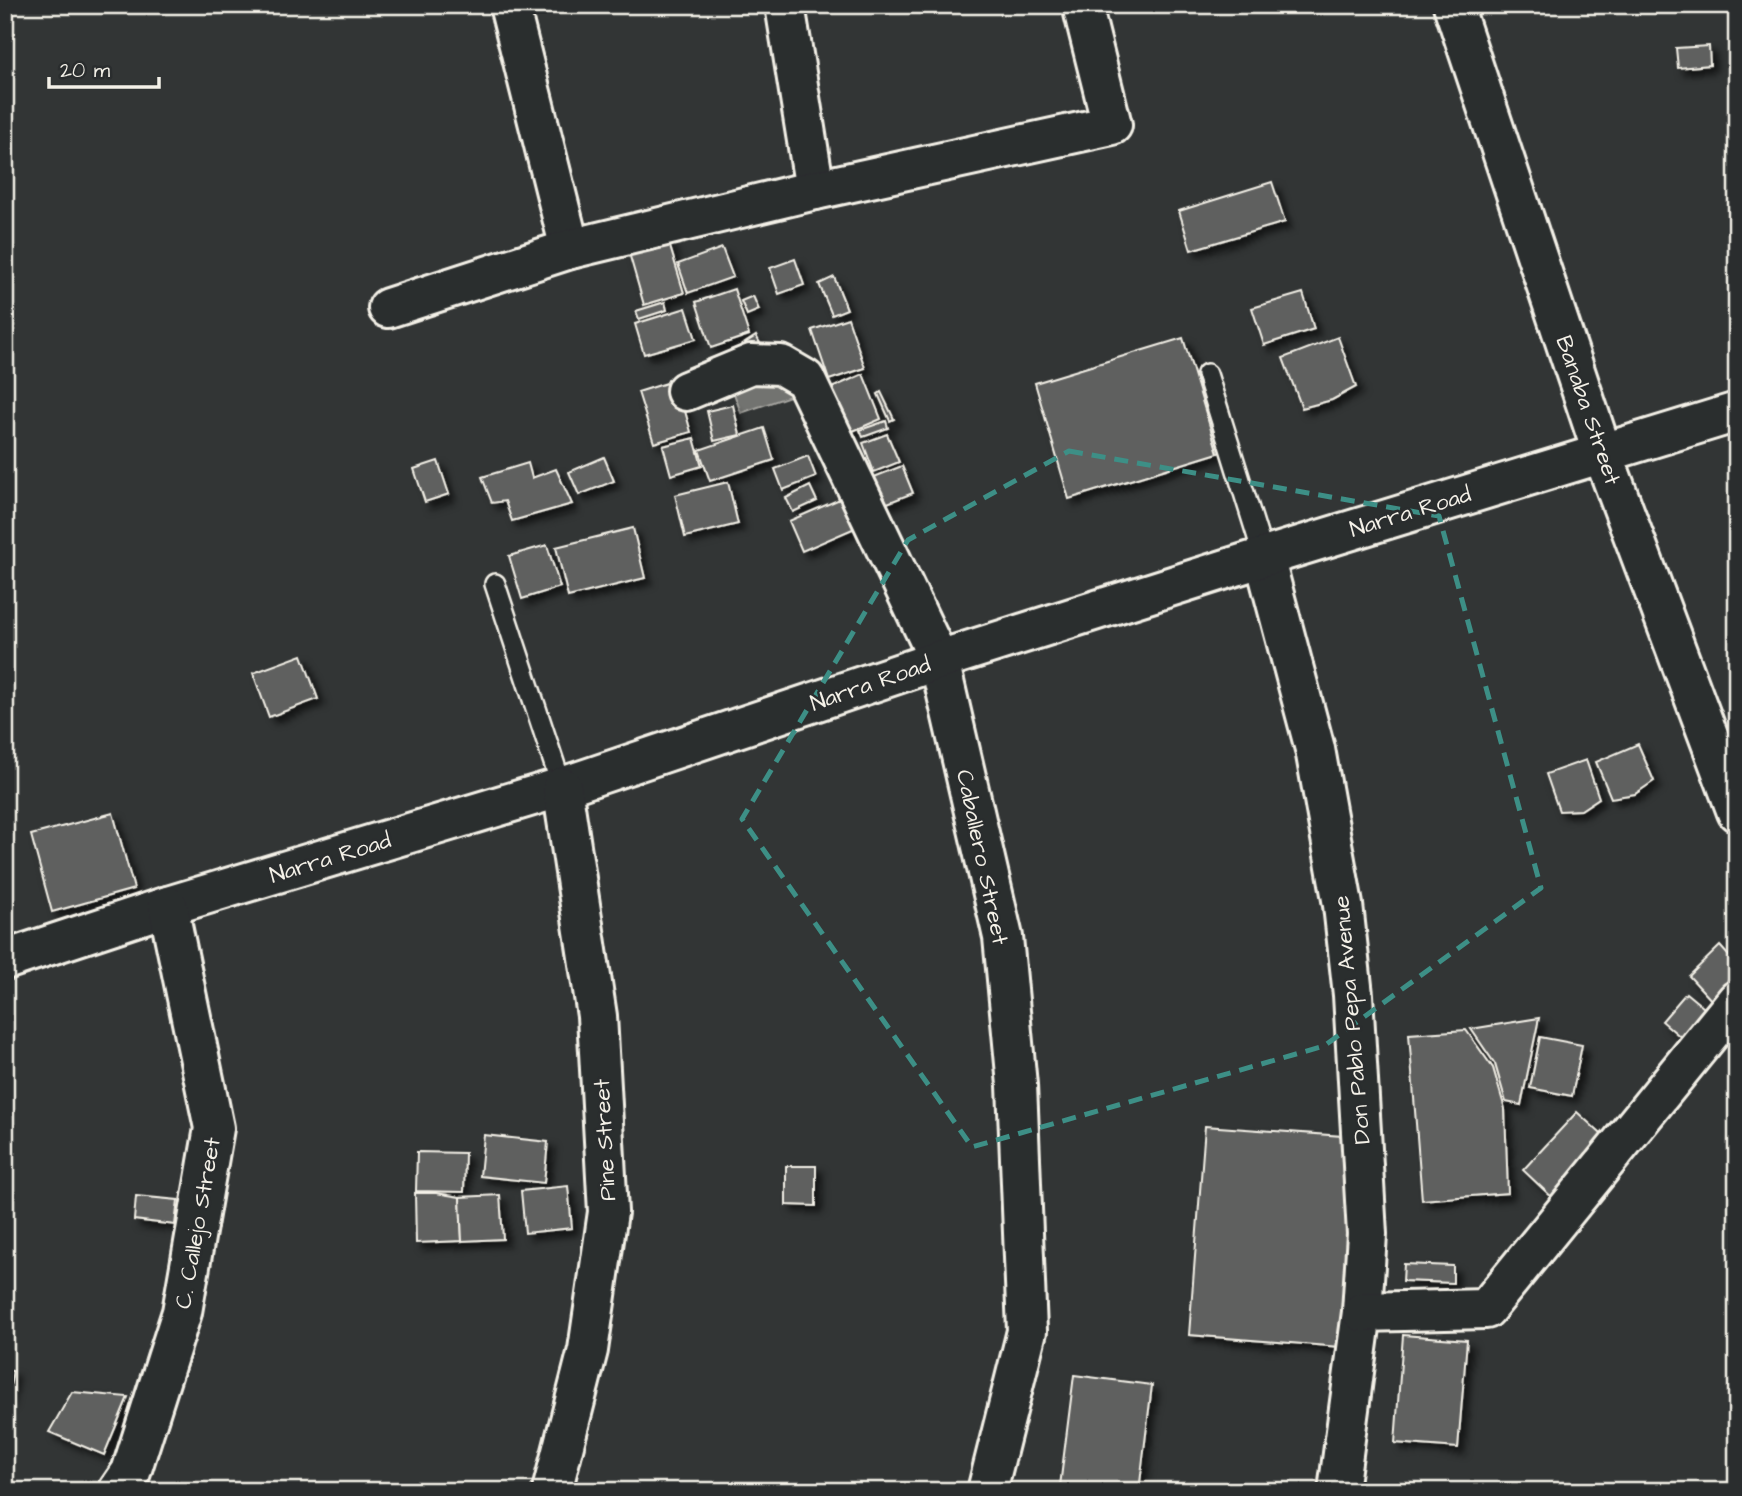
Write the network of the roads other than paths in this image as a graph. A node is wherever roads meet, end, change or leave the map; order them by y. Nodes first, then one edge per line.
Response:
1 (509, 5) edge
2 (785, 5) edge
3 (1083, 5) edge
4 (1453, 5) edge
5 (815, 190) junction
6 (570, 248) junction
7 (388, 308) dead end
8 (1207, 374) dead end
9 (686, 391) dead end
10 (1737, 412) edge
11 (1602, 452) junction
12 (1264, 556) junction
13 (495, 583) dead end
14 (939, 660) junction
15 (562, 787) junction
16 (1737, 811) edge
17 (168, 906) junction
18 (5, 960) edge
19 (1737, 1000) edge
20 (1362, 1312) junction
21 (118, 1491) edge
22 (552, 1491) edge
23 (987, 1491) edge
24 (1338, 1491) edge

1 - 6 street
2 - 5 street
3 - 5 street
4 - 11 street, Banaba Street
5 - 6 street
6 - 7 street
8 - 12 lane
9 - 14 street, Caballero Street
10 - 11 street, Narra Road
11 - 12 street, Narra Road
11 - 16 street, Banaba Street
12 - 14 street, Narra Road
12 - 20 street, Don Pablo Pepa Avenue
13 - 15 lane
14 - 15 street, Narra Road
14 - 23 street, Caballero Street
15 - 17 street, Narra Road
15 - 22 street, Pine Street
17 - 18 street, Narra Road
17 - 21 street, C. Callejo Street
19 - 20 street
20 - 24 street, Don Pablo Pepa Avenue

